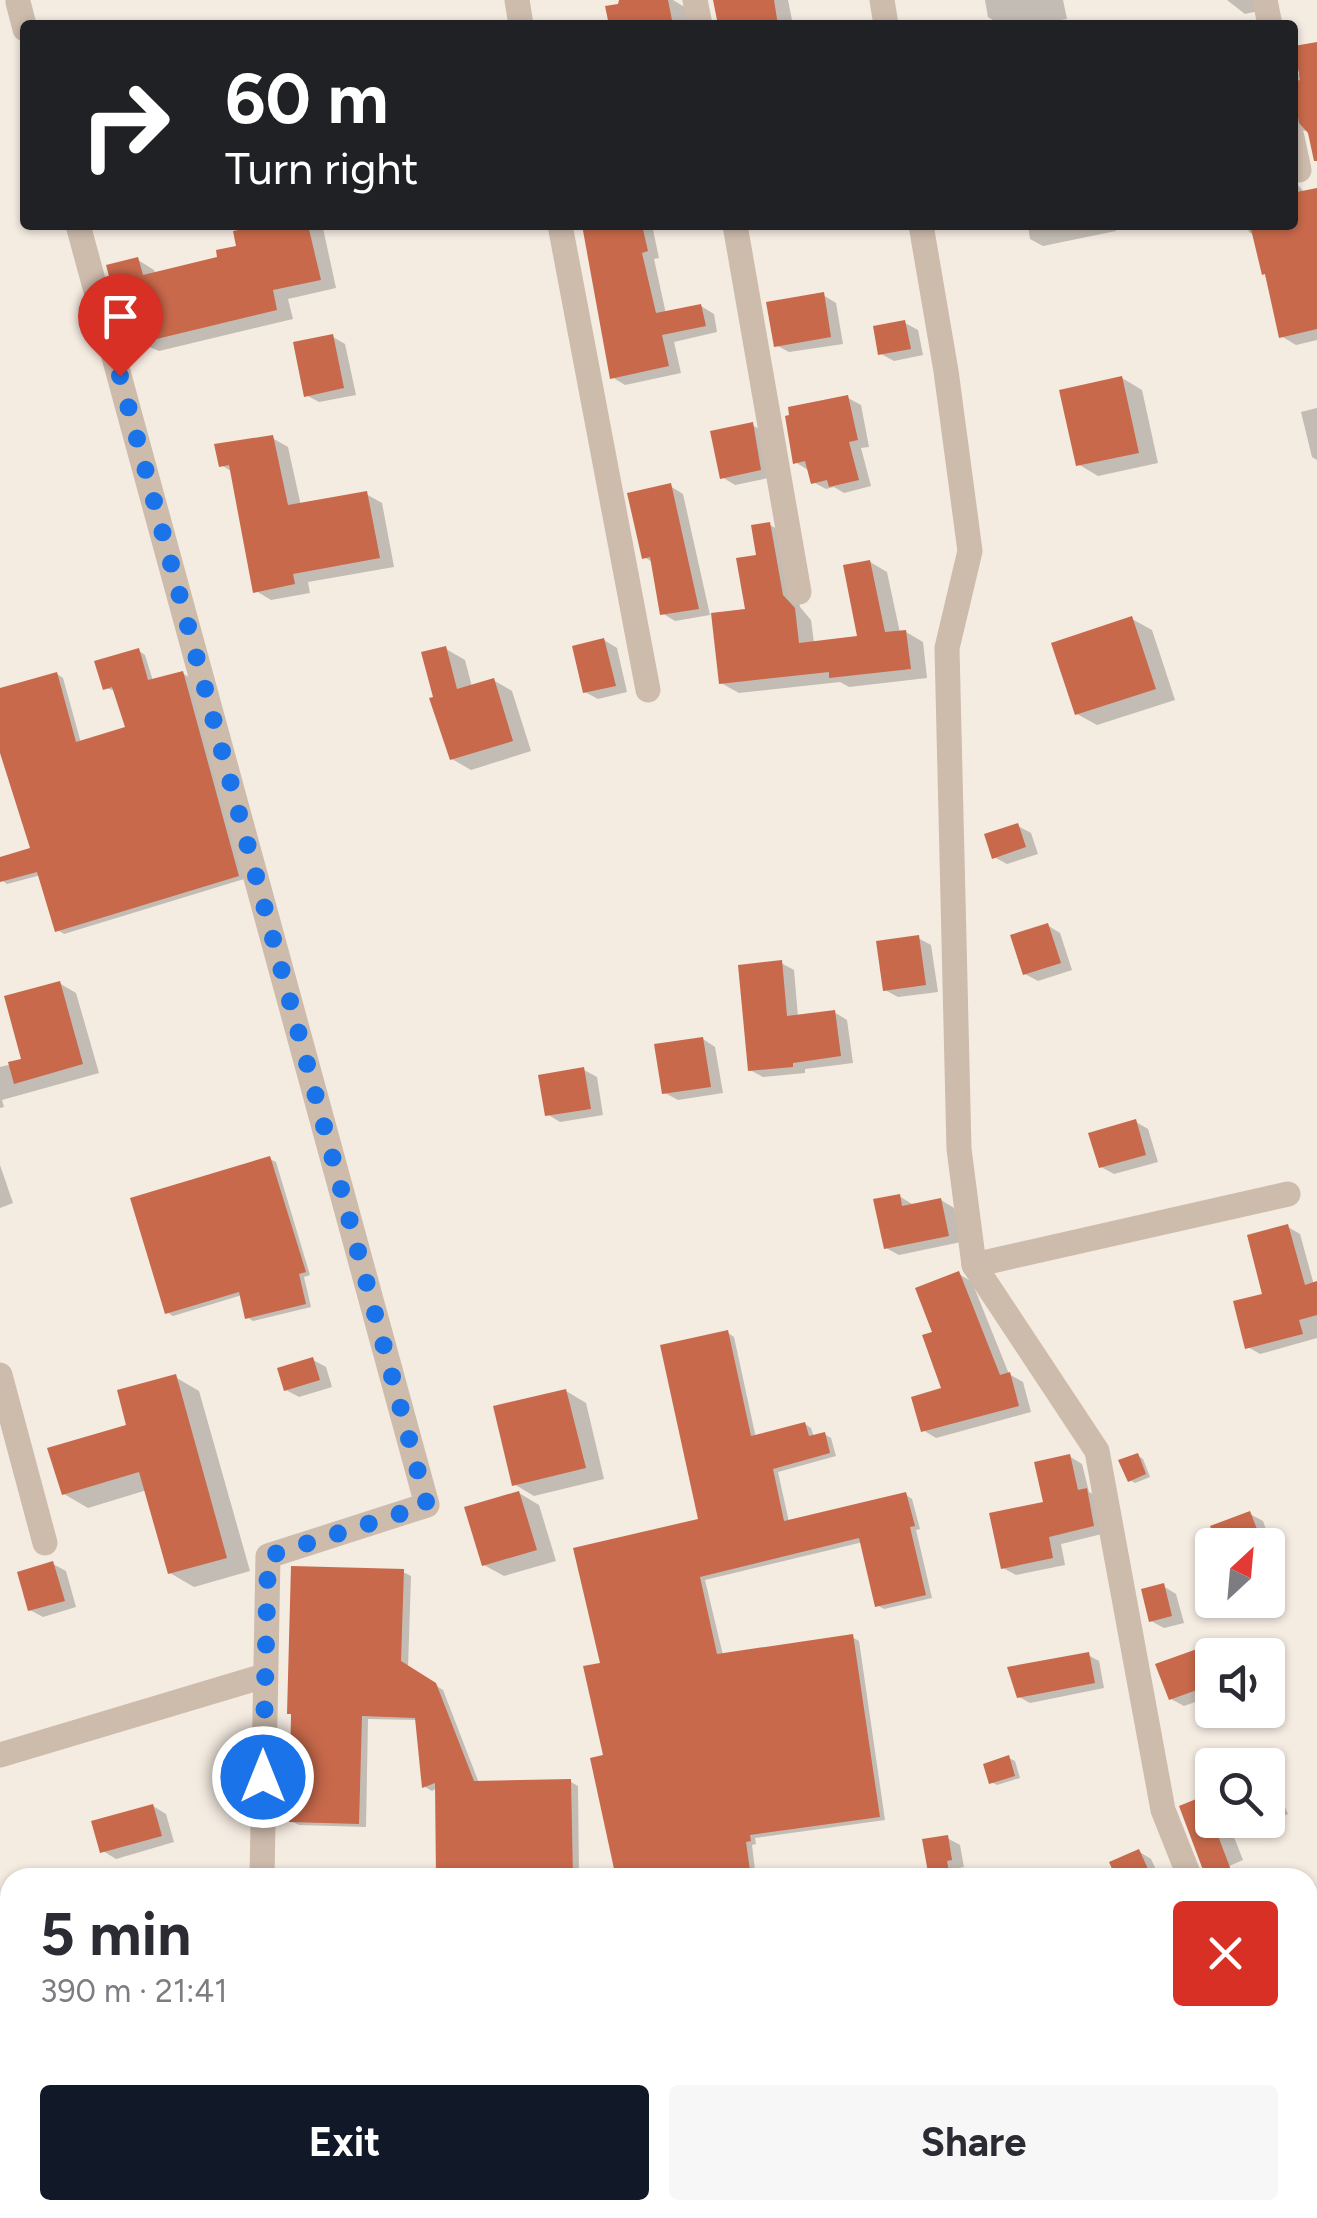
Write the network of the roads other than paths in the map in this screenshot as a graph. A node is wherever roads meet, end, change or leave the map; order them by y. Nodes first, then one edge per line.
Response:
1 (1298, 165) edge
2 (1299, 170) dead end
3 (79, 230) edge
4 (561, 230) edge
5 (736, 230) edge
6 (921, 230) edge
7 (799, 592) dead end
8 (648, 690) dead end
9 (1288, 1194) dead end
10 (974, 1266) junction
11 (0, 1375) edge
12 (44, 1543) dead end
13 (264, 1676) junction
14 (0, 1755) edge
15 (262, 1868) edge
16 (1186, 1868) edge

1 - 2 street
3 - 13 street
4 - 8 street
5 - 7 street
6 - 10 street
9 - 10 street
10 - 16 street
11 - 12 street
13 - 14 street
13 - 15 street

